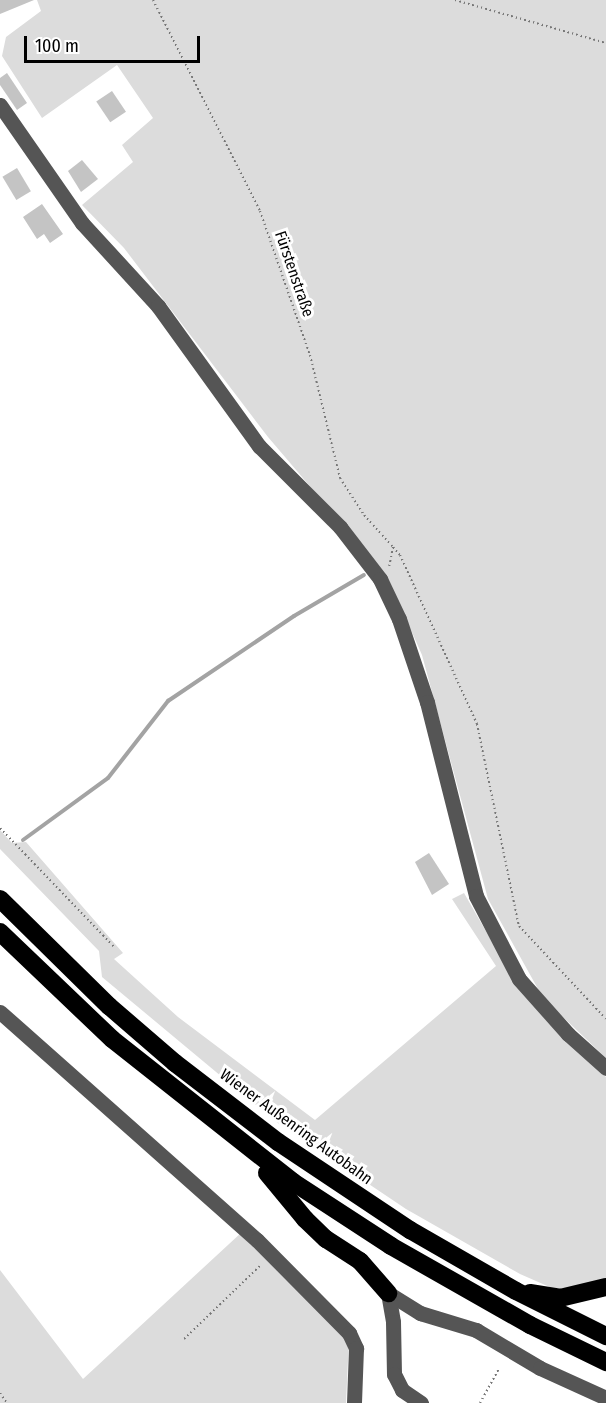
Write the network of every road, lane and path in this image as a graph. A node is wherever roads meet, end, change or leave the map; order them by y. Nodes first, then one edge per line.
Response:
1 (153, 0) edge
2 (455, 0) edge
3 (606, 43) edge
4 (0, 105) edge
5 (393, 547) junction
6 (393, 559) dead end
7 (0, 828) edge
8 (0, 899) edge
9 (0, 932) edge
10 (115, 948) dead end
11 (0, 1012) edge
12 (606, 1019) edge
13 (606, 1068) edge
14 (232, 1137) junction
15 (272, 1254) junction
16 (606, 1287) edge
17 (516, 1291) junction
18 (388, 1293) junction
19 (606, 1336) edge
20 (184, 1339) dead end
21 (606, 1362) edge
22 (498, 1370) dead end
23 (0, 1393) edge
24 (606, 1398) edge
25 (7, 1403) edge
26 (354, 1403) edge
27 (420, 1403) edge
28 (480, 1403) edge

1 - 5 path, Fürstenstraße
2 - 3 path
4 - 13 street
5 - 6 path
5 - 12 path, Fürstenstraße
7 - 10 path
8 - 17 highway, Wiener Außenring Autobahn
9 - 14 highway
11 - 15 street
14 - 18 highway
14 - 21 highway
15 - 20 path
15 - 26 street
16 - 17 highway
17 - 19 highway, Wiener Außenring Autobahn
18 - 24 street
18 - 27 street
22 - 28 path
23 - 25 path

